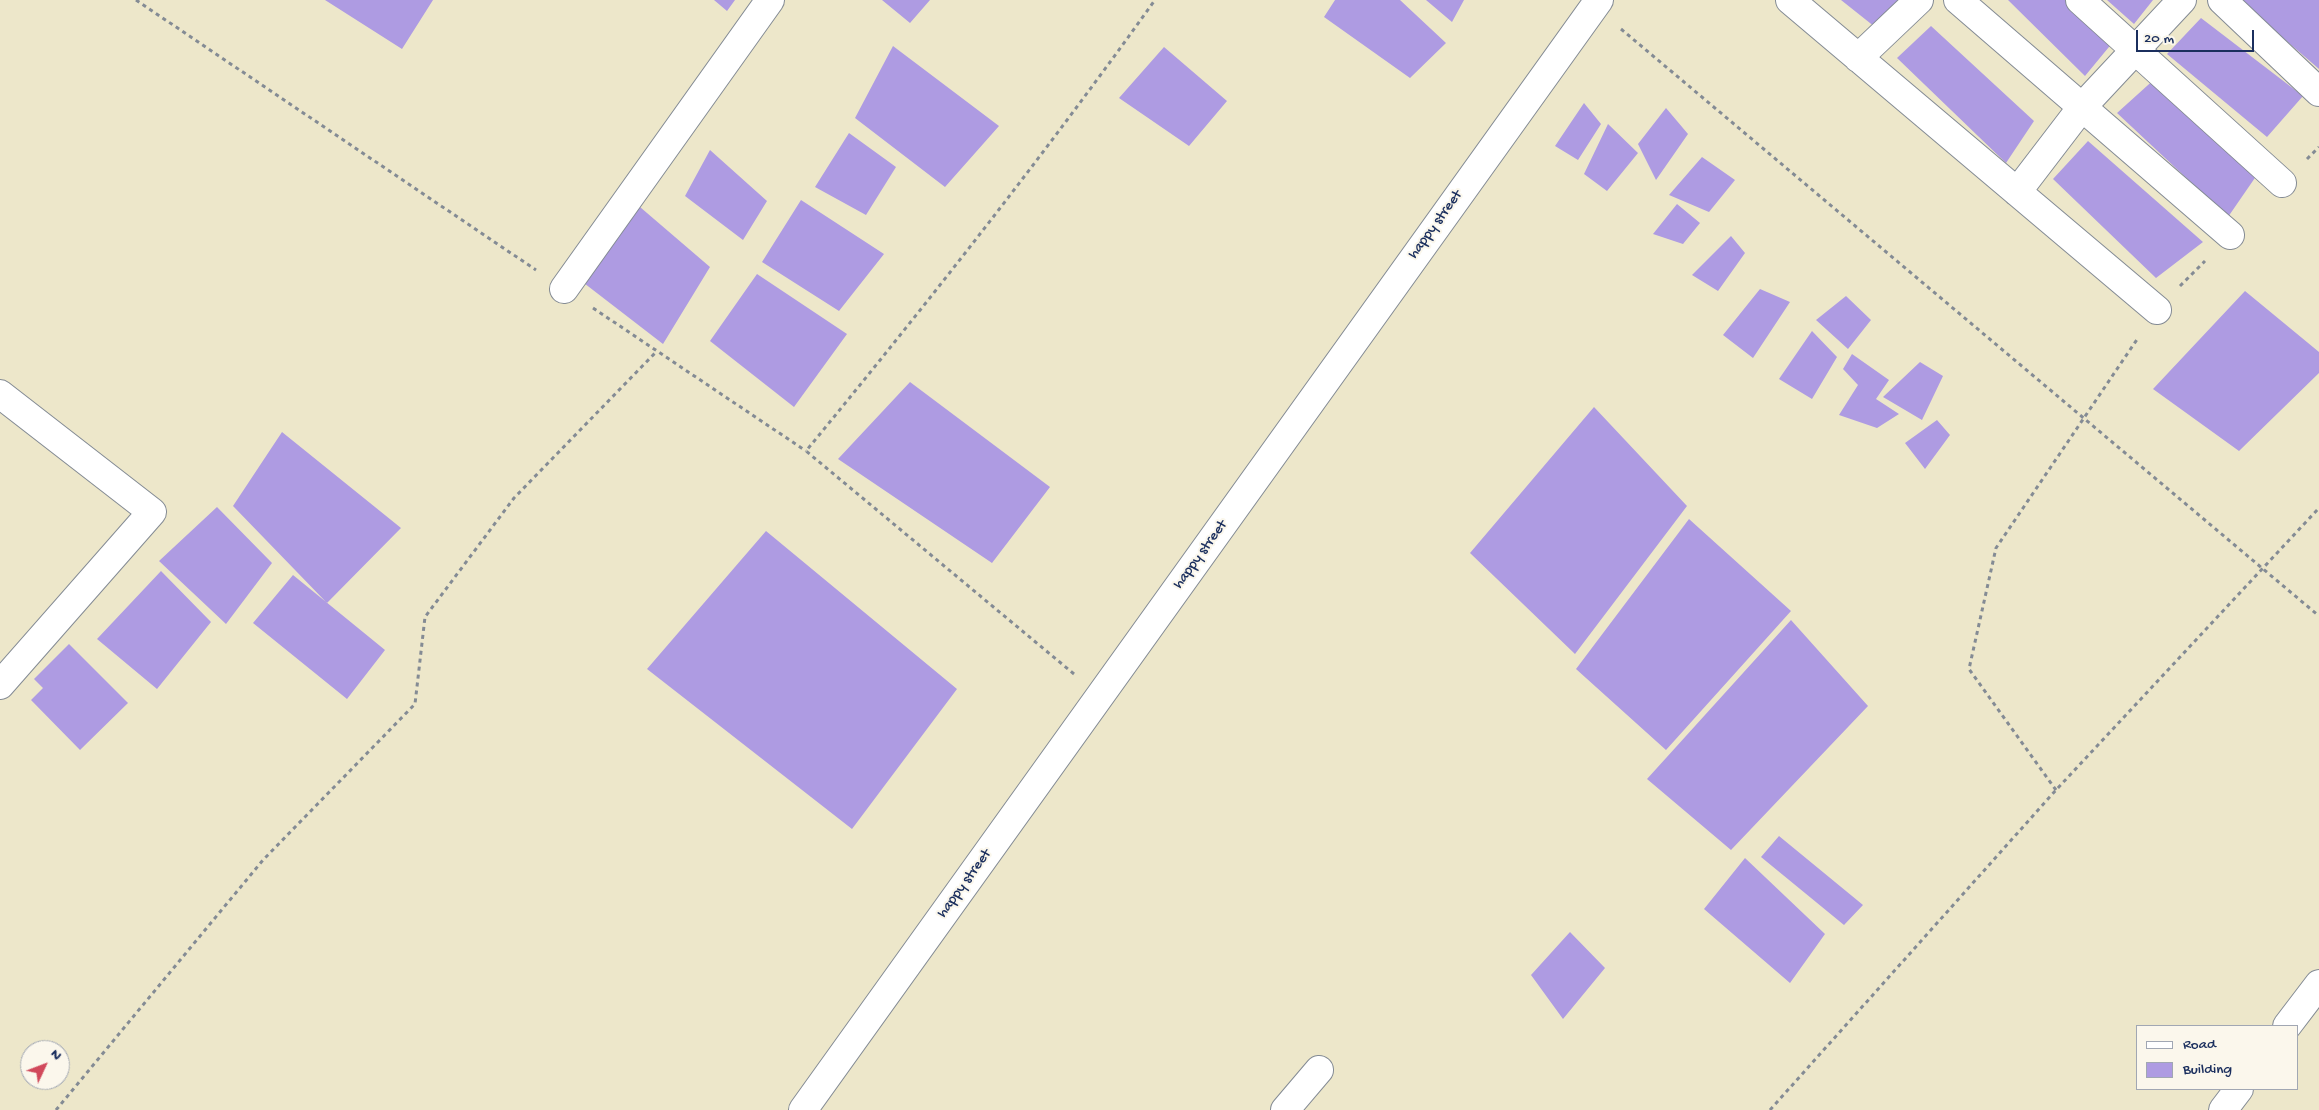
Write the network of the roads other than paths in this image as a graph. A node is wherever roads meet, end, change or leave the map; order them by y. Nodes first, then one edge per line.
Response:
1 (770, 0) edge
2 (1790, 0) edge
3 (1919, 0) edge
4 (1958, 0) edge
5 (2080, 0) edge
6 (2182, 0) edge
7 (2222, 0) edge
8 (1596, 3) edge
9 (2135, 50) junction
10 (1858, 58) junction
11 (2319, 92) edge
12 (2082, 107) junction
13 (2282, 183) road end
14 (2017, 192) junction
15 (2230, 235) road end
16 (564, 289) road end
17 (2157, 310) road end
18 (0, 394) edge
19 (0, 685) edge
20 (2319, 984) edge
21 (2288, 1025) edge
22 (1319, 1070) dead end
23 (2238, 1090) edge
24 (803, 1110) edge
25 (1286, 1110) edge
26 (2223, 1110) edge

1 - 16 street
2 - 10 street
3 - 10 street
4 - 12 street
5 - 9 street
6 - 9 street
7 - 11 street
8 - 24 street, happy street
9 - 12 street
9 - 13 street
10 - 14 street
12 - 14 street
12 - 15 street
14 - 17 street
18 - 19 street
20 - 21 street
22 - 25 street
23 - 26 street

